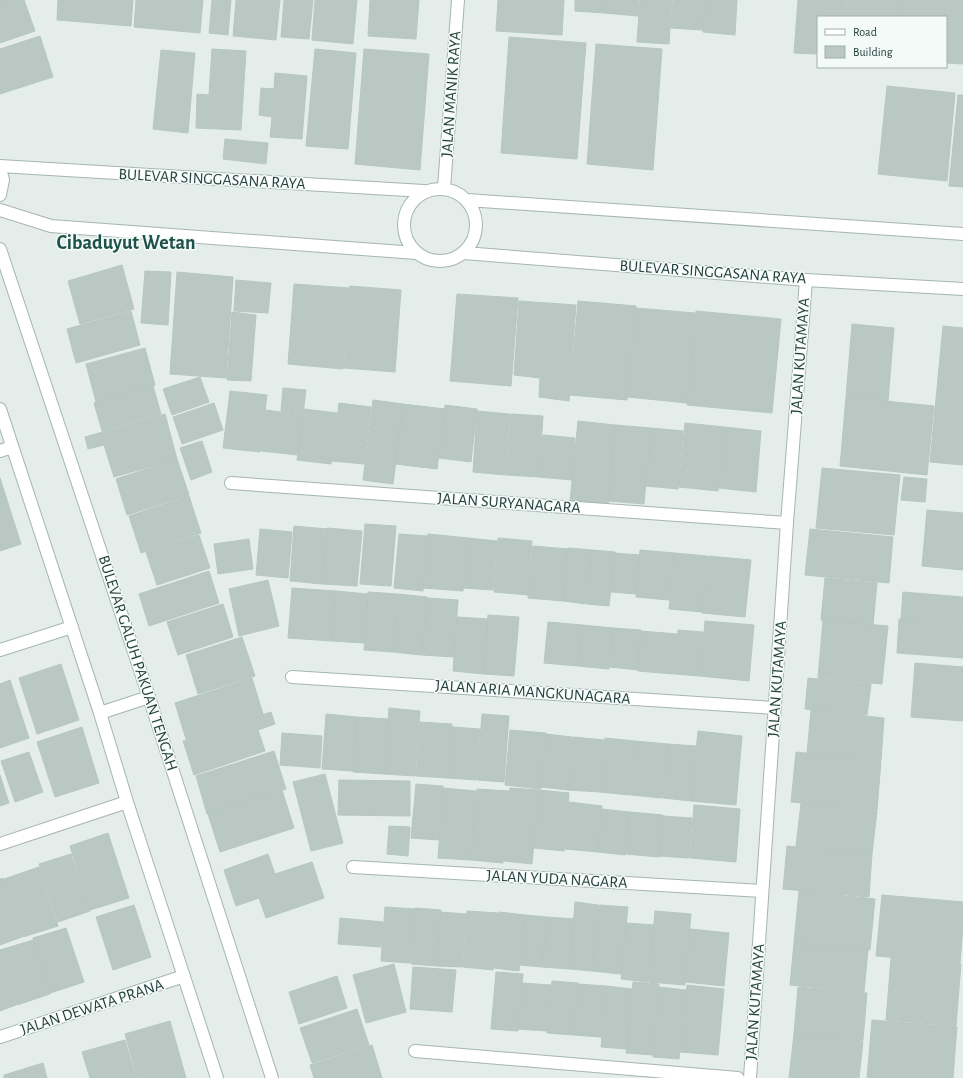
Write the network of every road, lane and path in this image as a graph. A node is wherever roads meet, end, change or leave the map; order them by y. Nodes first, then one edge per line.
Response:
1 (458, 0) edge
2 (0, 167) edge
3 (444, 188) junction
4 (424, 191) junction
5 (0, 195) edge
6 (467, 200) junction
7 (0, 210) edge
8 (963, 234) edge
9 (0, 249) edge
10 (416, 253) junction
11 (464, 253) junction
12 (806, 280) junction
13 (963, 290) edge
14 (0, 409) edge
15 (12, 447) junction
16 (0, 451) edge
17 (231, 483) dead end
18 (787, 523) junction
19 (72, 627) junction
20 (0, 650) edge
21 (292, 677) dead end
22 (149, 697) junction
23 (775, 708) junction
24 (100, 713) junction
25 (127, 802) junction
26 (0, 844) edge
27 (353, 867) dead end
28 (762, 890) junction
29 (184, 976) junction
30 (0, 1037) edge
31 (416, 1051) dead end
32 (217, 1078) edge
33 (272, 1078) edge
34 (738, 1078) edge
35 (750, 1078) edge

1 - 3 street, JALAN MANIK RAYA
2 - 4 street, BULEVAR SINGGASANA RAYA
2 - 5 street
3 - 4 street
3 - 6 street
4 - 10 street
6 - 8 street
6 - 11 street
7 - 10 street
9 - 22 street, BULEVAR GALUH PAKUAN TENGAH
10 - 11 street
11 - 12 street, BULEVAR SINGGASANA RAYA
12 - 13 street, BULEVAR SINGGASANA RAYA
12 - 18 street, JALAN KUTAMAYA
14 - 15 street
15 - 16 street
15 - 19 street
17 - 18 street, JALAN SURYANAGARA
18 - 23 street, JALAN KUTAMAYA
19 - 20 street
19 - 24 street
21 - 23 street, JALAN ARIA MANGKUNAGARA
22 - 24 street
22 - 33 street, BULEVAR GALUH PAKUAN TENGAH
23 - 28 street, JALAN KUTAMAYA
24 - 25 street
25 - 26 street
25 - 29 street
27 - 28 street, JALAN YUDA NAGARA
28 - 35 street, JALAN KUTAMAYA
29 - 30 street, JALAN DEWATA PRANA
29 - 32 street
31 - 34 street

